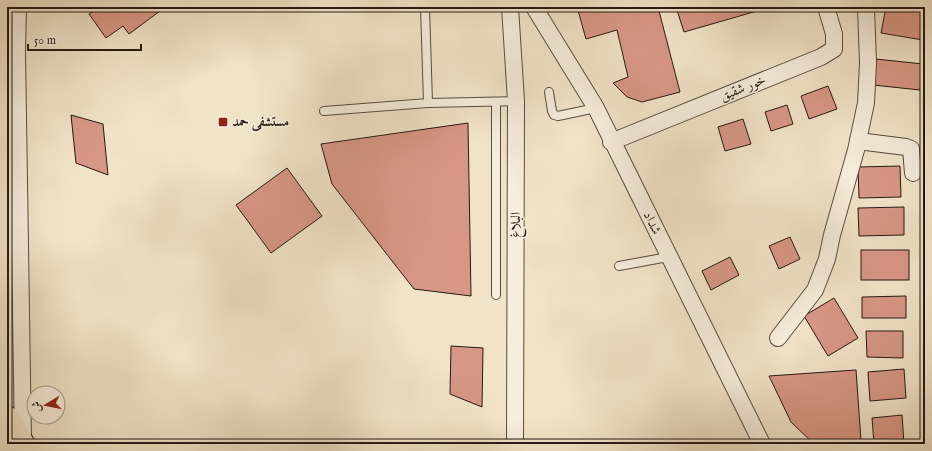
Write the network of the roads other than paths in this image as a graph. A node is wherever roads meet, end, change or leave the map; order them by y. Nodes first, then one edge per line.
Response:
1 (18, 7) edge
2 (425, 7) edge
3 (510, 7) edge
4 (534, 7) edge
5 (826, 7) edge
6 (866, 7) edge
7 (549, 92) dead end
8 (516, 101) junction
9 (496, 102) junction
10 (428, 103) junction
11 (596, 108) junction
12 (324, 111) dead end
13 (858, 141) junction
14 (611, 142) junction
15 (913, 173) dead end
16 (668, 257) junction
17 (619, 266) dead end
18 (496, 295) dead end
19 (778, 338) dead end
20 (7, 417) edge
21 (23, 444) edge
22 (515, 444) edge
23 (762, 444) edge

1 - 21 street
2 - 10 lane
3 - 8 street, البلاغ
4 - 11 street, شداد
5 - 14 street, خور شقيق
6 - 13 street
7 - 11 lane
8 - 9 lane
8 - 22 street, البلاغ
9 - 10 lane
9 - 18 lane
10 - 12 lane
11 - 14 street, شداد
13 - 15 street
13 - 19 street
14 - 16 street, شداد
16 - 17 lane
16 - 23 street, شداد
20 - 21 highway

